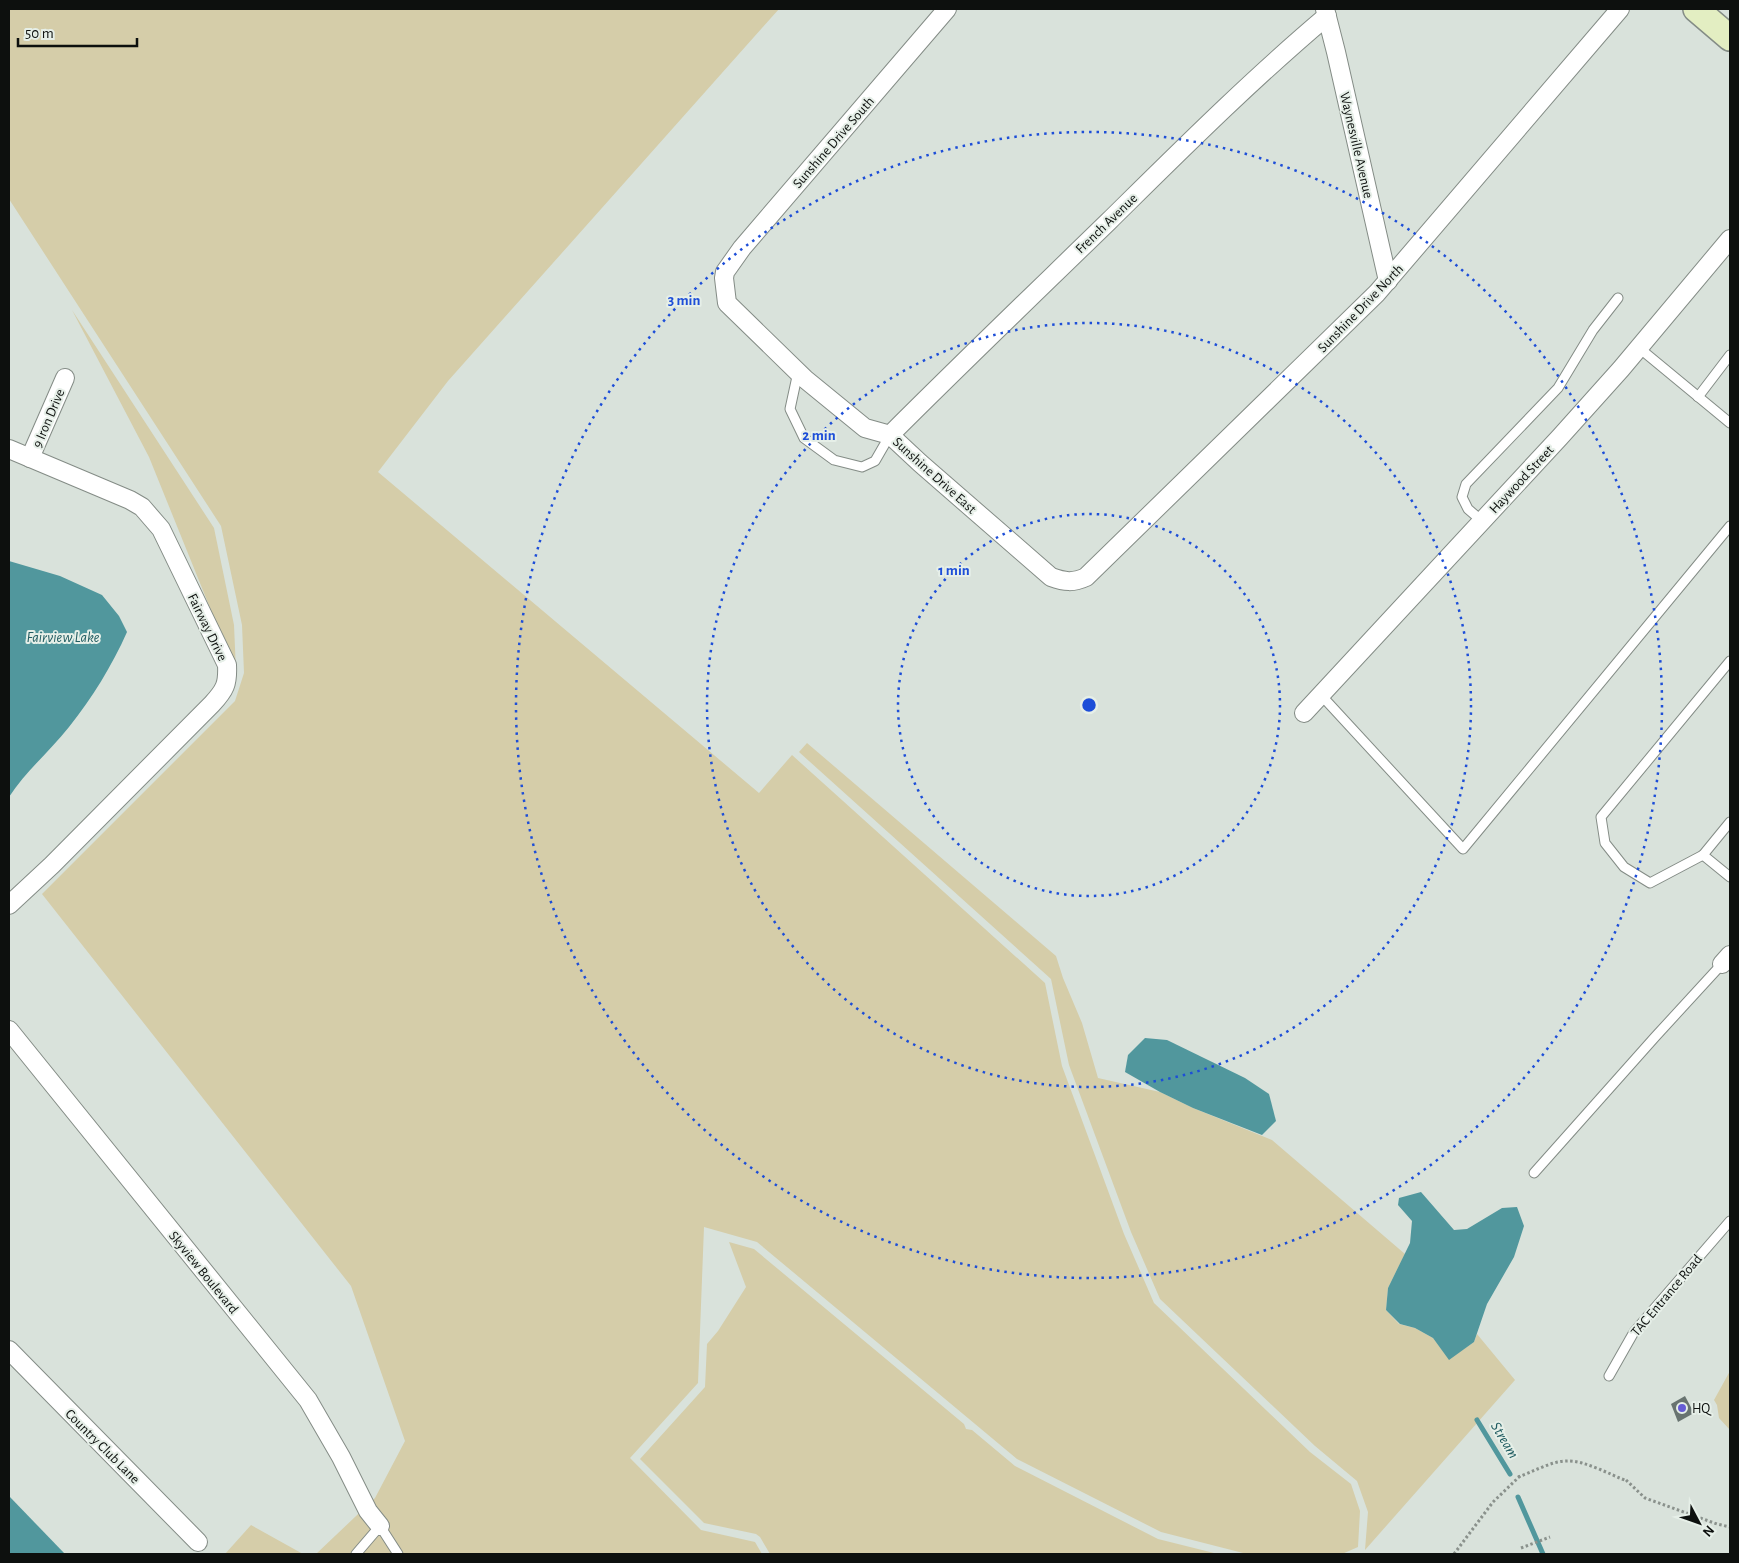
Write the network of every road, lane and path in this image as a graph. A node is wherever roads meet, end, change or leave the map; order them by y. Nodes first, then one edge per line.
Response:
1 (947, 9) edge
2 (1620, 9) edge
3 (1696, 9) edge
4 (1326, 12) edge
5 (1730, 38) edge
6 (1730, 239) edge
7 (724, 278) joint
8 (1388, 281) junction
9 (1618, 298) dead end
10 (1638, 347) junction
11 (1730, 355) edge
12 (798, 372) junction
13 (65, 378) dead end
14 (1698, 397) junction
15 (1730, 423) edge
16 (890, 435) junction
17 (9, 449) edge
18 (30, 458) junction
19 (1482, 522) junction
20 (1730, 526) edge
21 (1075, 582) joint
22 (1730, 661) edge
23 (1321, 696) junction
24 (1304, 713) dead end
25 (1730, 822) edge
26 (1703, 855) junction
27 (1730, 877) edge
28 (9, 906) edge
29 (1726, 959) edge
30 (9, 1030) edge
31 (1534, 1173) dead end
32 (1730, 1221) edge
33 (9, 1350) edge
34 (1609, 1376) dead end
35 (1522, 1474) dead end
36 (1518, 1477) junction
37 (380, 1526) junction
38 (1730, 1527) edge
39 (1550, 1537) dead end
40 (198, 1542) dead end
41 (1521, 1548) dead end
42 (356, 1554) edge
43 (398, 1554) edge
44 (1454, 1554) edge

1 - 7 street, Sunshine Drive South
2 - 8 street, Sunshine Drive North
3 - 5 main road
4 - 8 street, Waynesville Avenue
4 - 16 street, French Avenue
6 - 10 street, Haywood Street
7 - 12 street, Sunshine Drive East
8 - 21 street, Sunshine Drive North
9 - 19 lane
10 - 14 lane
10 - 19 street, Haywood Street
11 - 14 lane
12 - 16 street, Sunshine Drive East
12 - 16 lane
13 - 18 street, 9 Iron Drive
14 - 15 lane
16 - 21 street, Sunshine Drive East
17 - 18 street, Fairway Drive
18 - 28 street, Fairway Drive
19 - 23 street, Haywood Street
20 - 23 lane
22 - 26 lane
23 - 24 street, Haywood Street
25 - 26 lane
26 - 27 lane
29 - 31 lane
30 - 37 street, Skyview Boulevard
32 - 34 lane, TAC Entrance Road
33 - 40 street, Country Club Lane
35 - 36 path
36 - 38 path
36 - 44 path
37 - 42 lane
37 - 43 lane
39 - 41 path

